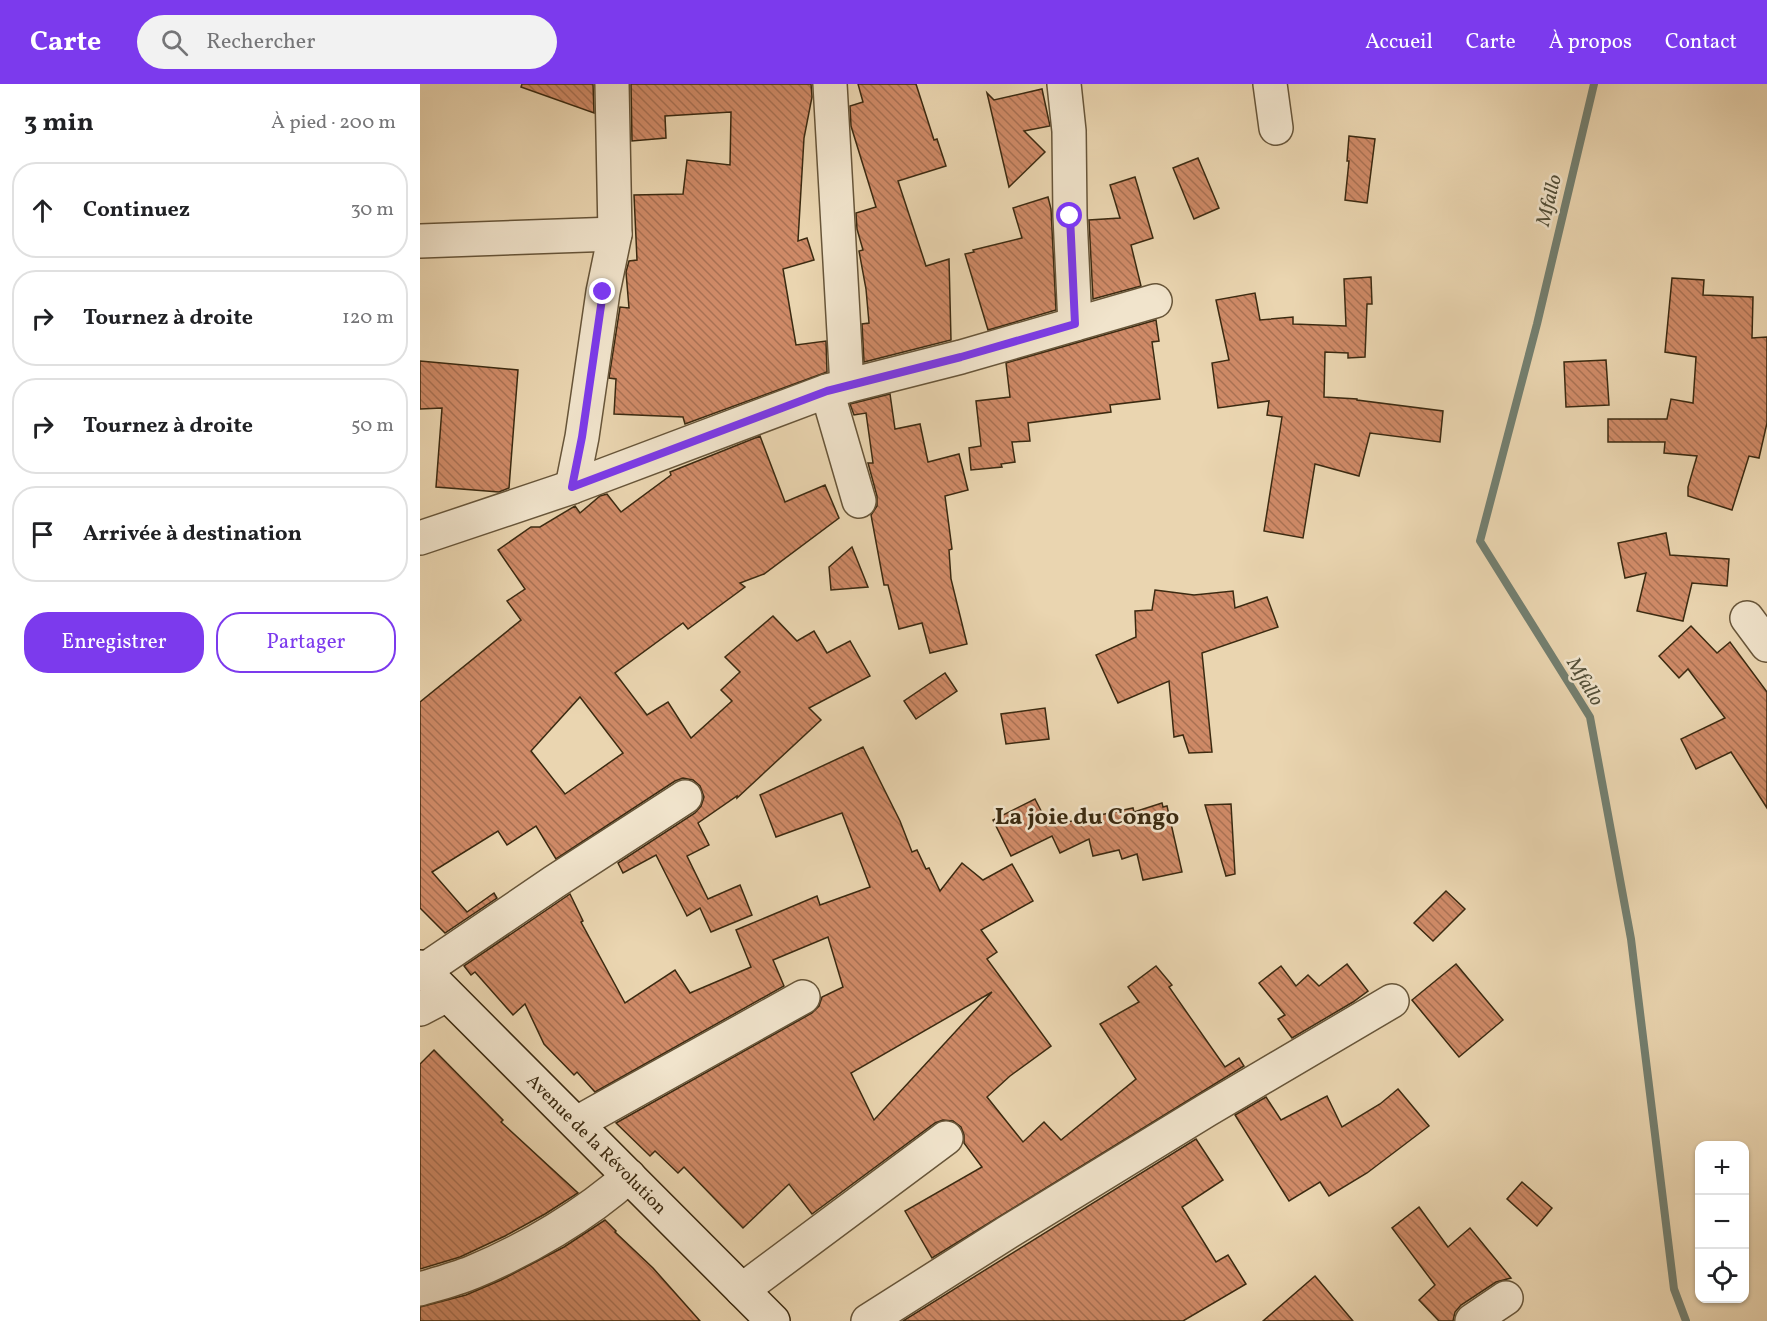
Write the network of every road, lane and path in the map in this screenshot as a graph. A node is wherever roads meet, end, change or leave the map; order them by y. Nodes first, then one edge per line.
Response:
1 (612, 84) edge
2 (830, 84) edge
3 (1064, 84) edge
4 (1270, 84) edge
5 (1276, 128) dead end
6 (615, 234) junction
7 (420, 241) edge
8 (1155, 301) dead end
9 (1075, 324) junction
10 (837, 388) junction
11 (572, 487) junction
12 (859, 501) dead end
13 (420, 538) edge
14 (1747, 618) dead end
15 (1767, 645) edge
16 (685, 797) dead end
17 (427, 991) edge
18 (803, 997) dead end
19 (1392, 1001) dead end
20 (578, 1123) junction
21 (946, 1138) dead end
22 (622, 1182) junction
23 (420, 1289) edge
24 (1506, 1298) dead end
25 (743, 1306) edge
26 (773, 1321) edge
27 (868, 1321) edge
28 (1472, 1321) edge

1 - 6 street
2 - 10 street
3 - 9 street
4 - 5 street
6 - 7 street
6 - 11 street
8 - 9 street
9 - 10 street
10 - 11 street
10 - 12 street
11 - 13 street
14 - 15 street
16 - 17 street
17 - 20 street, Avenue de la Révolution
17 - 22 street, Avenue de la Révolution
18 - 20 street
19 - 27 street
20 - 22 street, Avenue de la Révolution
21 - 25 street
22 - 23 street
22 - 25 street, Avenue de la Révolution
24 - 28 street
25 - 26 street, Avenue de la Révolution

